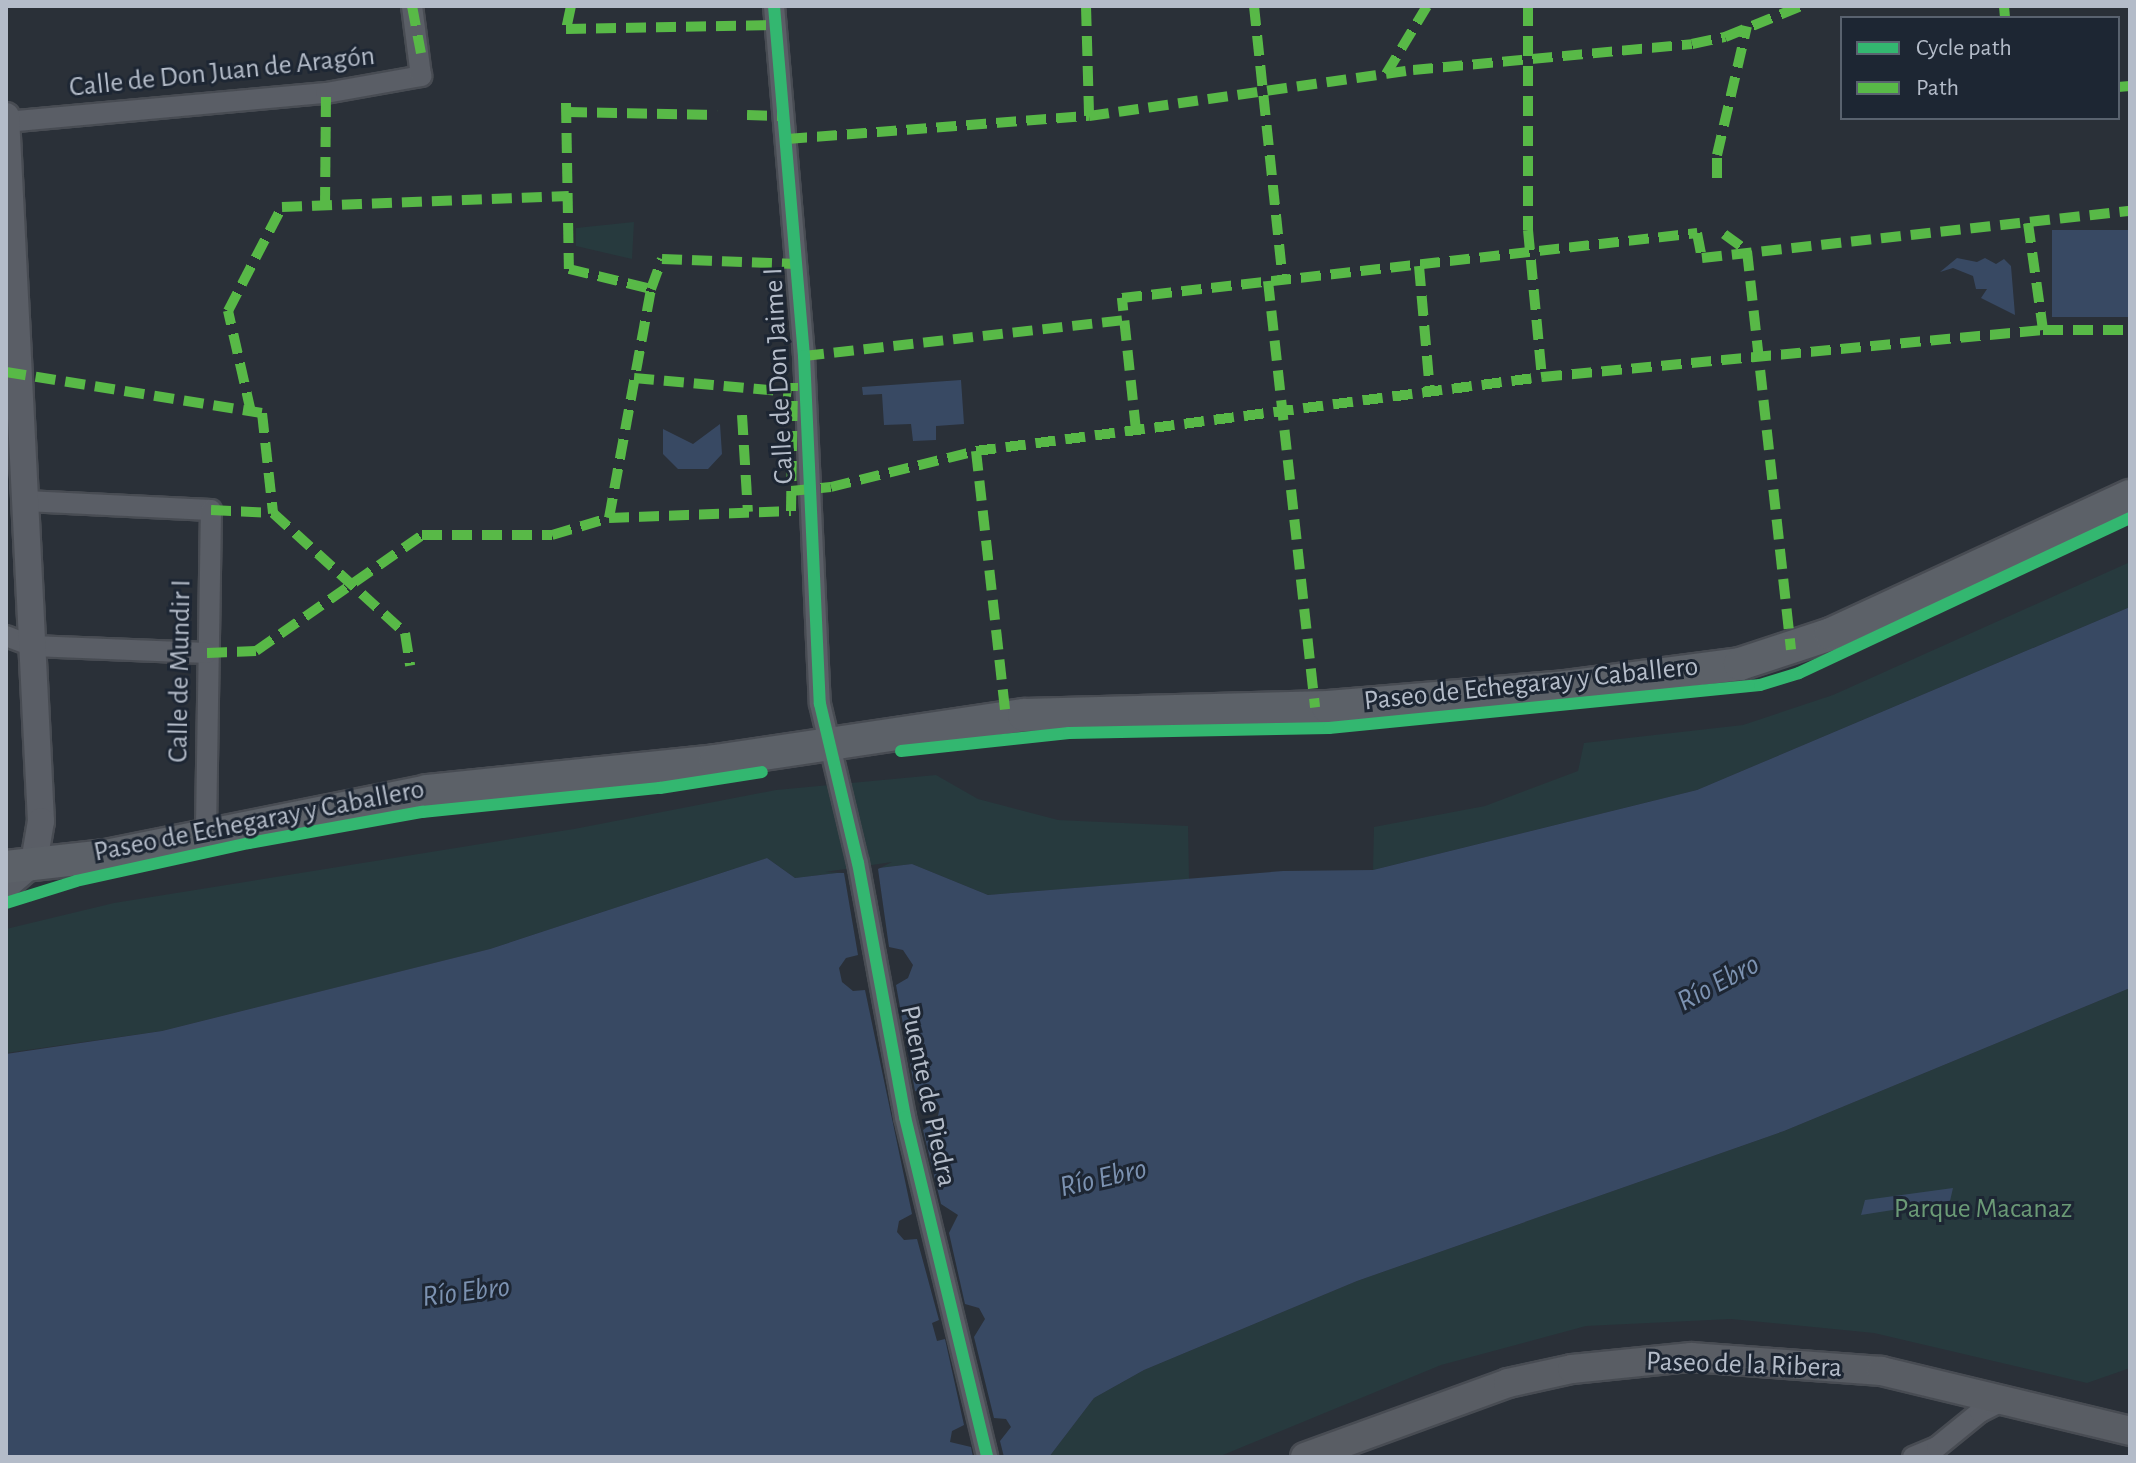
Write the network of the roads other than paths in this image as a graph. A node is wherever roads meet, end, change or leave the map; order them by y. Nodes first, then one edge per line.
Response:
1 (412, 6) edge
2 (774, 6) edge
3 (6, 120) edge
4 (12, 374) edge
5 (2130, 496) edge
6 (25, 501) junction
7 (6, 636) edge
8 (32, 646) junction
9 (207, 653) junction
10 (830, 742) junction
11 (206, 833) junction
12 (106, 856) junction
13 (20, 864) edge
14 (6, 888) edge
15 (2004, 1400) junction
16 (2130, 1431) edge
17 (987, 1457) edge
18 (1305, 1457) edge
19 (1913, 1457) edge

1 - 3 street, Calle de Don Juan de Aragón
2 - 10 street, Calle de Don Jaime I
3 - 4 street
4 - 6 street
5 - 10 main road, Paseo de Echegaray y Caballero
6 - 8 street
6 - 9 street, Calle de Mundir I
7 - 8 street
8 - 9 street
8 - 13 street
9 - 11 street, Calle de Mundir I
10 - 11 main road, Paseo de Echegaray y Caballero
10 - 17 street, Puente de Piedra
11 - 12 main road, Paseo de Echegaray y Caballero
12 - 13 main road, Paseo de Echegaray y Caballero
12 - 14 main road, Paseo de Echegaray y Caballero
13 - 14 street
15 - 16 main road, Paseo de la Ribera
15 - 18 main road, Paseo de la Ribera
15 - 19 street

